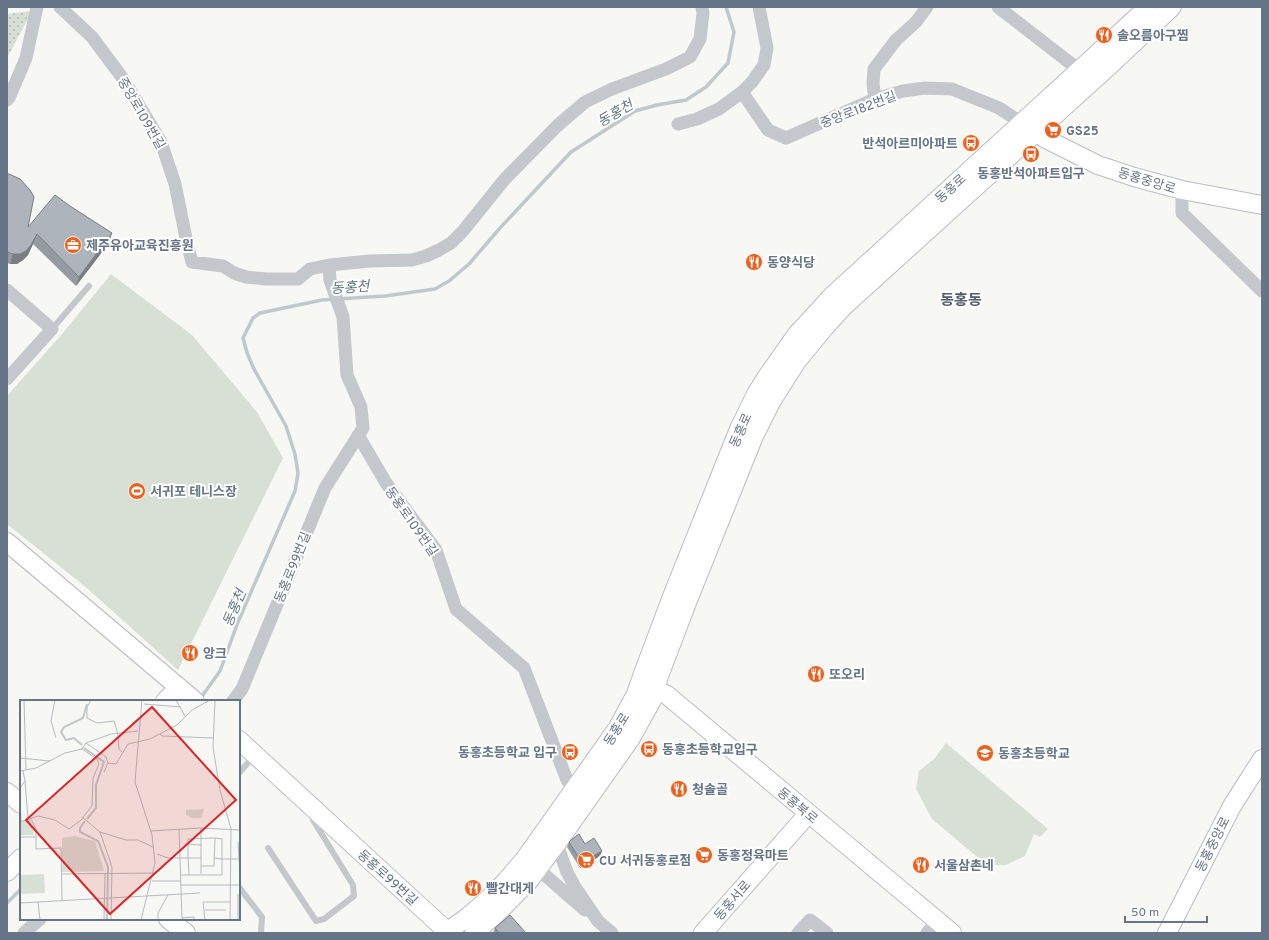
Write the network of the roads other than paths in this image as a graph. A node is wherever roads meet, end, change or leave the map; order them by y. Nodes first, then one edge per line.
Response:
1 (37, 7) edge
2 (60, 7) edge
3 (702, 7) edge
4 (759, 7) edge
5 (928, 7) edge
6 (998, 7) edge
7 (1148, 7) edge
8 (1172, 7) edge
9 (1074, 66) dead end
10 (742, 92) junction
11 (876, 99) junction
12 (7, 100) edge
13 (678, 124) dead end
14 (1028, 127) junction
15 (1182, 190) junction
16 (1262, 205) edge
17 (329, 265) junction
18 (89, 286) dead end
19 (7, 290) edge
20 (1262, 291) edge
21 (52, 329) junction
22 (7, 379) edge
23 (358, 435) junction
24 (7, 542) edge
25 (648, 686) junction
26 (186, 694) edge
27 (168, 700) edge
28 (234, 700) edge
29 (240, 741) edge
30 (255, 754) junction
31 (1262, 759) edge
32 (240, 772) edge
33 (574, 789) junction
34 (7, 792) edge
35 (20, 803) edge
36 (315, 810) junction
37 (808, 814) junction
38 (557, 843) junction
39 (268, 848) dead end
40 (20, 859) edge
41 (538, 869) junction
42 (7, 872) edge
43 (240, 888) edge
44 (39, 920) edge
45 (169, 920) edge
46 (598, 921) junction
47 (933, 927) edge
48 (447, 932) edge
49 (24, 933) edge
50 (186, 933) edge
51 (261, 933) edge
52 (474, 933) edge
53 (612, 933) edge
54 (703, 933) edge
55 (798, 933) edge
56 (826, 933) edge
57 (952, 933) edge
58 (1168, 933) edge

1 - 12 street
2 - 17 street, 중앙로109번길
3 - 17 street
4 - 10 street
5 - 11 street
6 - 9 street
7 - 14 main road, 동홍로
8 - 14 main road, 동홍로
10 - 11 street, 중앙로182번길
10 - 13 street
11 - 14 street, 중앙로182번길
14 - 15 main road, 동홍중앙로
14 - 25 main road, 동홍로
15 - 16 main road
15 - 20 street, 동홍중앙로
17 - 23 street
18 - 21 lane
19 - 21 street
21 - 22 street
23 - 28 street, 동홍로99번길
23 - 33 street, 동홍로109번길
24 - 26 main road
25 - 33 main road, 동홍로
25 - 37 main road, 동홍북로
25 - 38 main road, 동홍로
26 - 27 main road
29 - 30 main road, 동홍로99번길
30 - 32 lane
30 - 36 main road, 동홍로99번길
31 - 58 main road, 동홍중앙로
33 - 48 main road, 동홍로
34 - 35 main road
36 - 39 lane
36 - 48 main road, 동홍로99번길
37 - 47 main road, 동홍북로
37 - 54 main road, 동홍서로
38 - 41 main road, 동홍로
38 - 46 street
40 - 42 main road
41 - 46 street
41 - 52 main road, 동홍로
43 - 51 lane
44 - 49 street
45 - 50 main road
46 - 53 street
47 - 57 main road, 동홍북로
55 - 56 street

